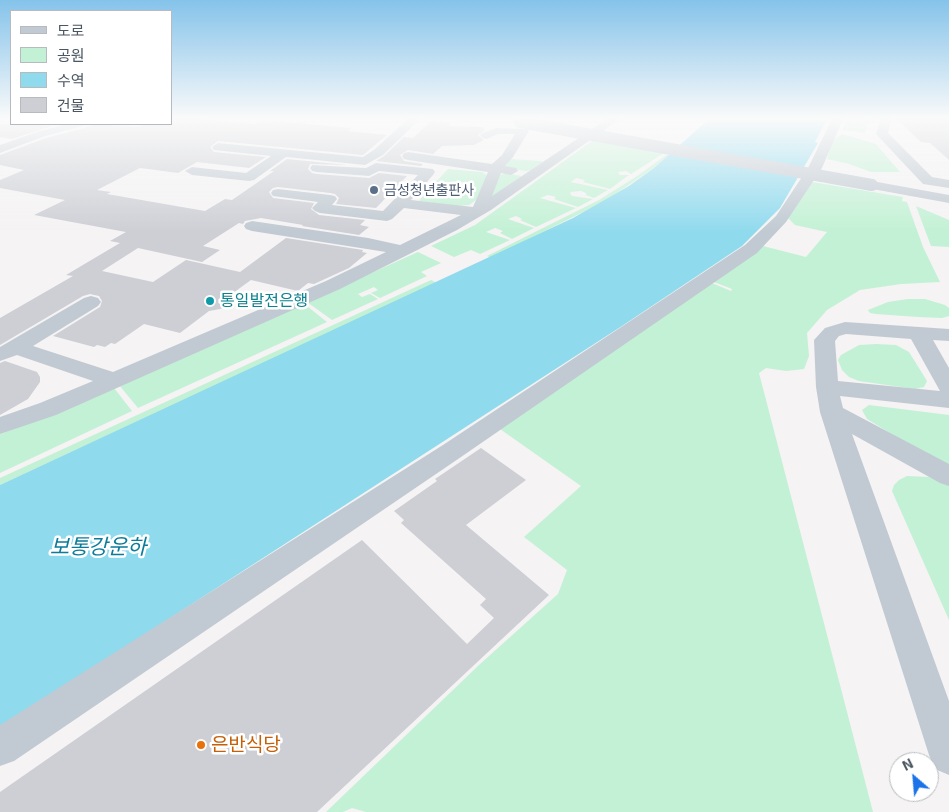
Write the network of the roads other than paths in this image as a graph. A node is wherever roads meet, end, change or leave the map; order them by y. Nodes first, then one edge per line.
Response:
1 (285, 157) edge
2 (318, 157) edge
3 (373, 157) edge
4 (415, 157) edge
5 (506, 157) edge
6 (557, 157) edge
7 (715, 157) edge
8 (820, 157) edge
9 (905, 157) edge
10 (318, 168) dead end
11 (496, 168) junction
12 (192, 171) dead end
13 (531, 175) junction
14 (949, 184) edge
15 (278, 193) dead end
16 (949, 199) edge
17 (400, 203) junction
18 (478, 212) junction
19 (252, 226) dead end
20 (403, 251) junction
21 (92, 302) dead end
22 (918, 332) junction
23 (949, 335) edge
24 (8, 351) edge
25 (113, 380) junction
26 (949, 388) edge
27 (830, 400) junction
28 (949, 400) edge
29 (0, 426) edge
30 (949, 476) edge
31 (0, 747) edge
32 (949, 755) edge

1 - 12 street
2 - 3 street
4 - 11 street
5 - 11 street
6 - 13 street
7 - 16 street, bridge
8 - 31 street
9 - 14 street
10 - 17 street
11 - 13 street
11 - 18 street
13 - 18 street
15 - 17 street
17 - 18 street
18 - 20 street
19 - 20 street
20 - 25 street
21 - 24 street
22 - 23 street
22 - 26 street
22 - 27 street
24 - 25 street
25 - 29 street
27 - 28 street
27 - 30 street
27 - 32 street

